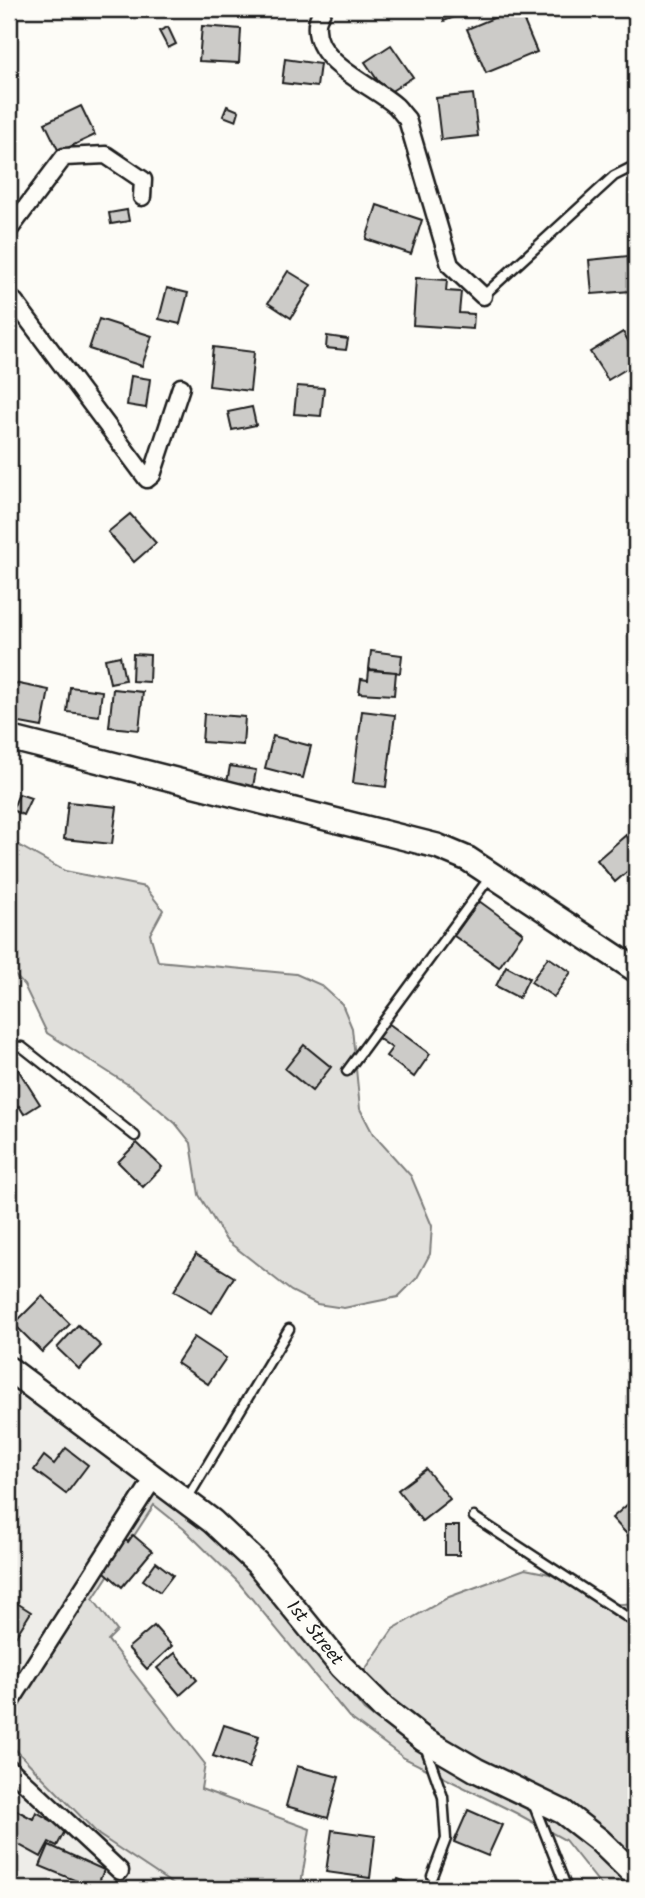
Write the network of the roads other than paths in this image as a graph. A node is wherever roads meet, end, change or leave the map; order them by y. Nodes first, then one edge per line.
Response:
1 (323, 9) edge
2 (636, 164) edge
3 (142, 197) dead end
4 (9, 230) edge
5 (483, 296) joint
6 (9, 297) edge
7 (181, 387) dead end
8 (9, 738) edge
9 (492, 875) junction
10 (636, 970) edge
11 (9, 1046) edge
12 (347, 1071) dead end
13 (135, 1136) dead end
14 (289, 1329) dead end
15 (9, 1369) edge
16 (154, 1478) junction
17 (185, 1502) junction
18 (474, 1517) dead end
19 (636, 1623) edge
20 (9, 1704) edge
21 (423, 1739) junction
22 (9, 1768) edge
23 (530, 1794) junction
24 (120, 1871) dead end
25 (432, 1876) dead end
26 (636, 1876) edge
27 (568, 1889) edge

1 - 5 street
2 - 5 lane
3 - 4 street
6 - 7 street
8 - 9 street
9 - 10 street
9 - 12 lane
11 - 13 lane
14 - 17 lane
15 - 16 street, 1st Street
16 - 17 street, 1st Street
16 - 20 street
17 - 21 street, 1st Street
18 - 19 lane
21 - 23 street, 1st Street
21 - 25 lane
22 - 24 street
23 - 26 street, 1st Street
23 - 27 lane

